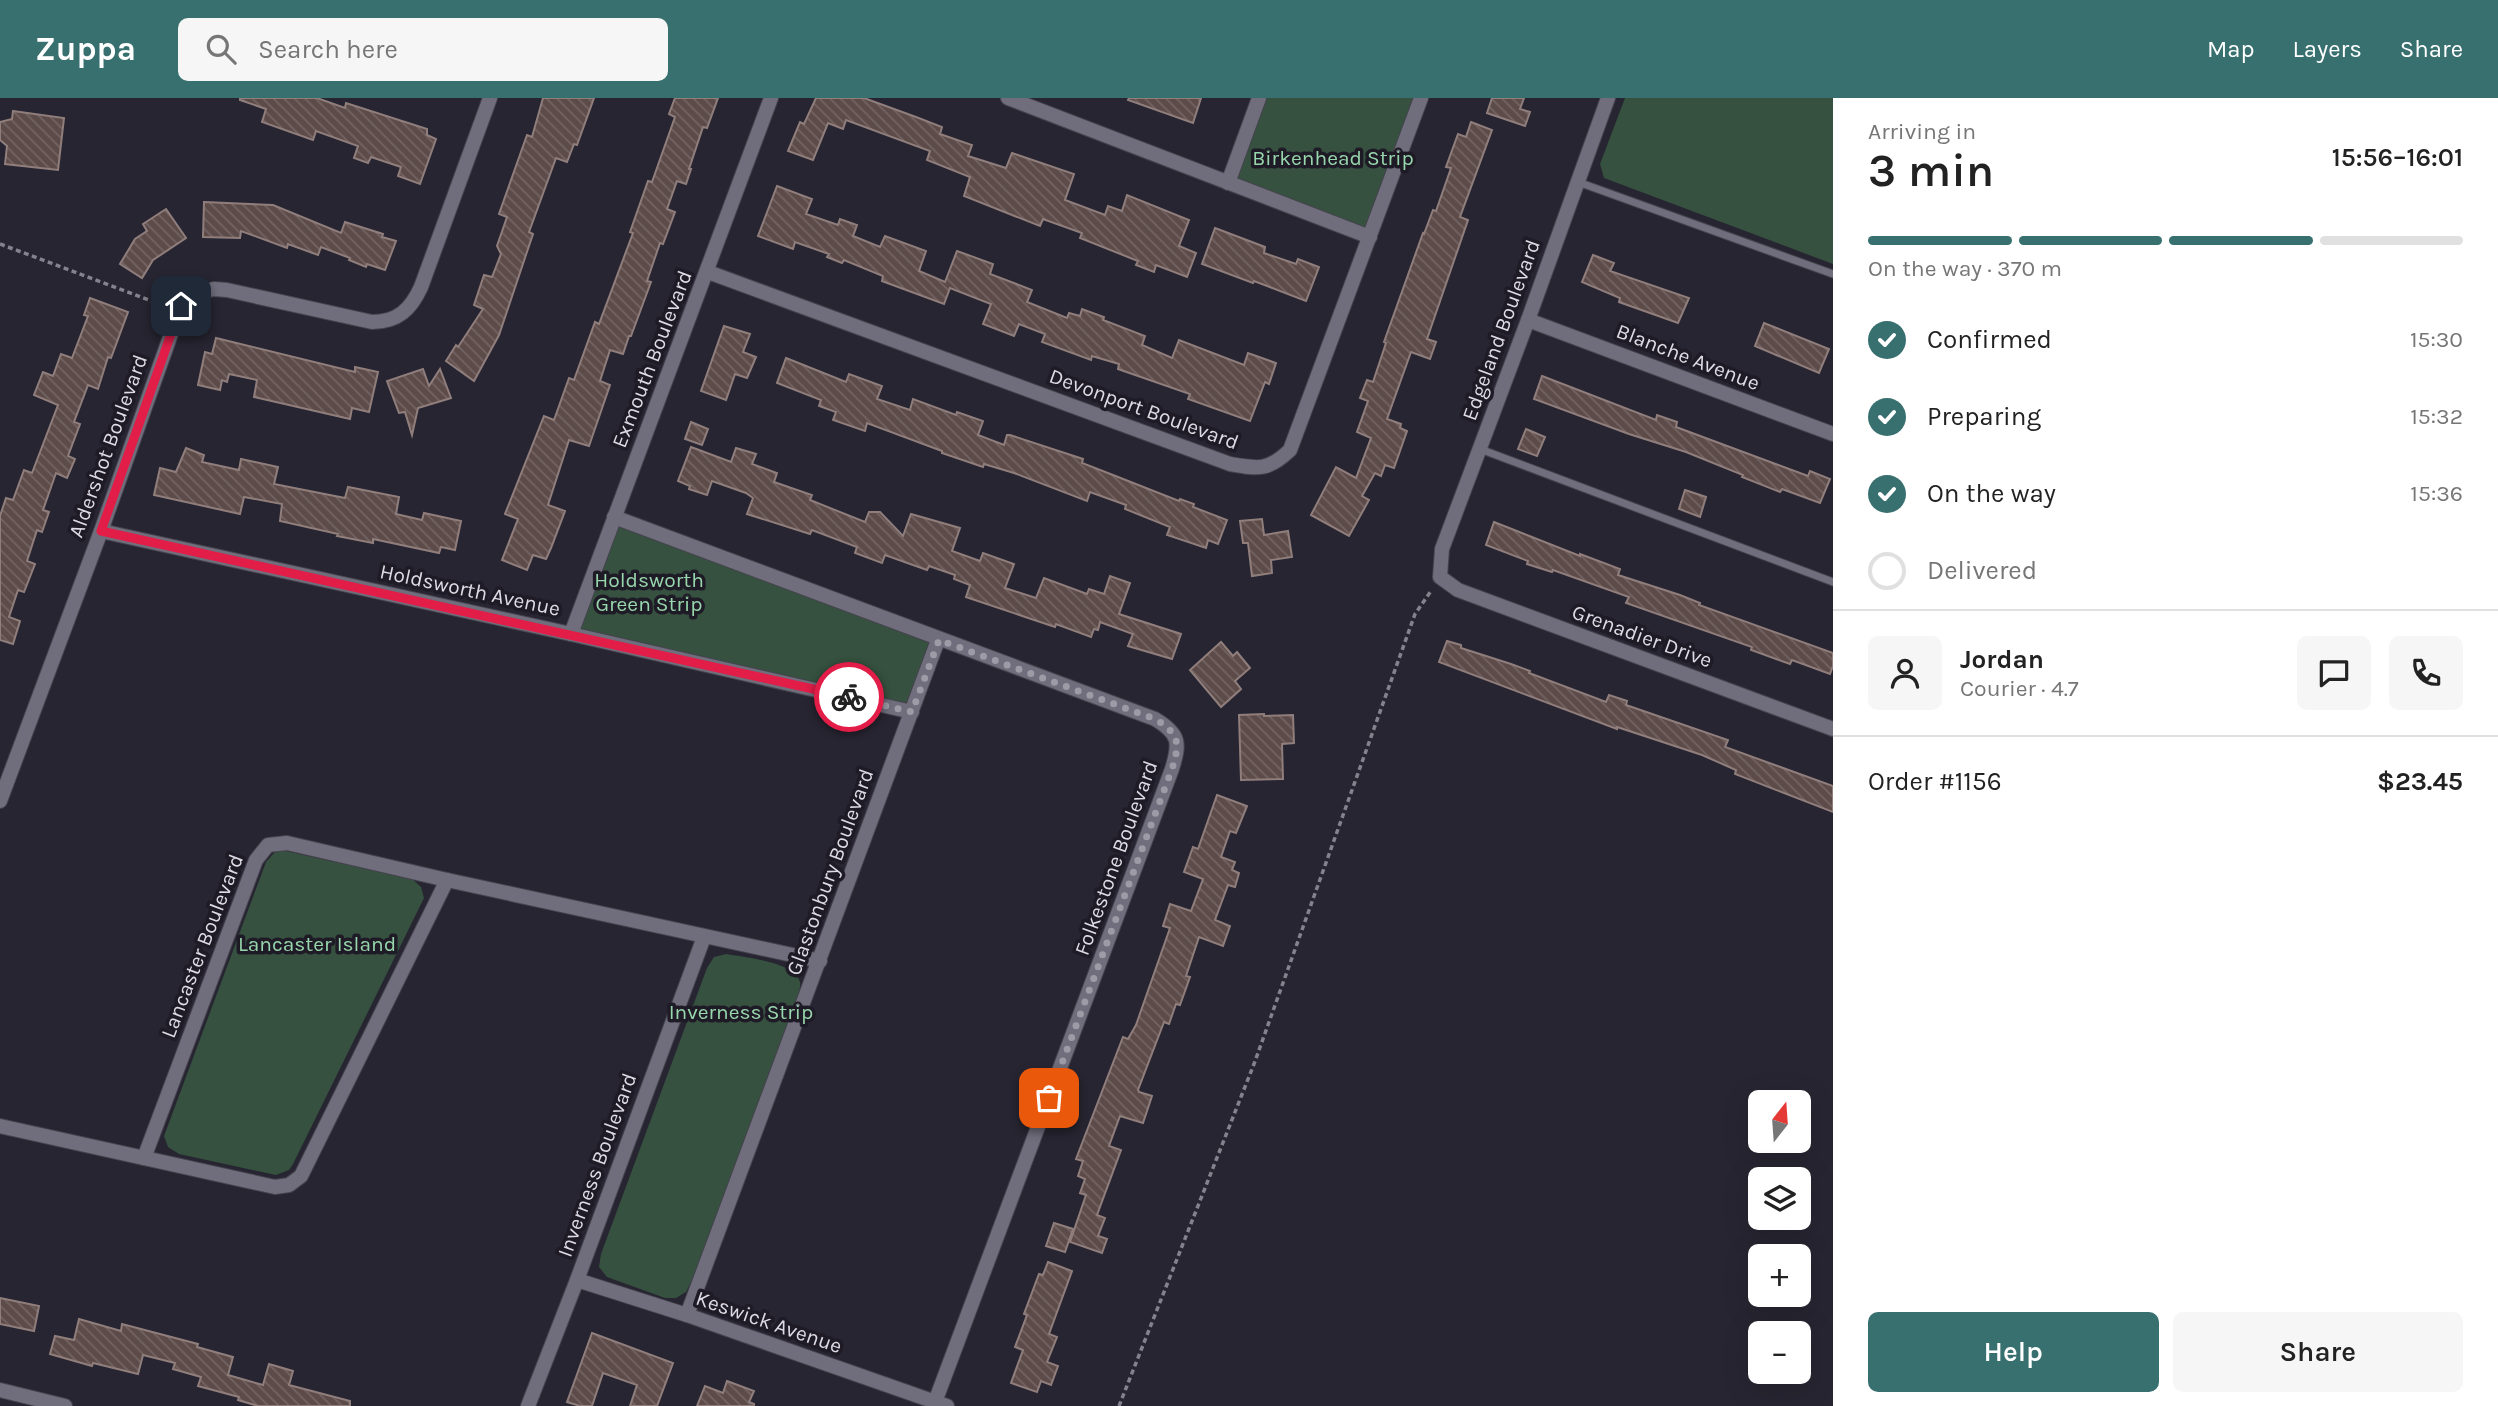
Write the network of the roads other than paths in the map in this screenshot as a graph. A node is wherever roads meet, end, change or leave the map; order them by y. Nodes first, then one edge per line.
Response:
1 (472, 98) edge
2 (771, 98) edge
3 (1009, 98) edge
4 (1259, 98) edge
5 (1421, 98) edge
6 (1608, 98) edge
7 (489, 101) edge
8 (1577, 182) junction
9 (1228, 183) junction
10 (1370, 237) junction
11 (708, 272) junction
12 (1833, 274) edge
13 (1528, 320) junction
14 (1833, 434) edge
15 (1480, 449) junction
16 (614, 517) junction
17 (101, 531) junction
18 (1440, 577) joint
19 (1833, 582) edge
20 (571, 634) junction
21 (939, 640) junction
22 (912, 712) junction
23 (1833, 729) edge
24 (0, 801) edge
25 (447, 880) junction
26 (704, 937) junction
27 (820, 961) junction
28 (0, 1126) edge
29 (144, 1158) junction
30 (577, 1280) junction
31 (687, 1315) junction
32 (0, 1390) edge
33 (941, 1404) edge
34 (65, 1406) edge
35 (528, 1406) edge

1 - 7 street
2 - 11 street, Exmouth Boulevard
3 - 9 street
4 - 9 street
5 - 10 street, Devonport Boulevard
6 - 8 street, Edgeland Boulevard
7 - 17 street, Aldershot Boulevard
8 - 12 lane
8 - 13 street, Edgeland Boulevard
9 - 10 street
10 - 11 street, Devonport Boulevard
11 - 16 street, Exmouth Boulevard
13 - 14 street, Blanche Avenue
13 - 15 street, Edgeland Boulevard
15 - 18 street, Edgeland Boulevard
15 - 19 lane
16 - 20 street, Exmouth Boulevard
16 - 21 street, Folkestone Boulevard
17 - 20 street, Holdsworth Avenue
17 - 24 street, Aldershot Boulevard
18 - 23 street, Grenadier Drive
20 - 22 street, Holdsworth Avenue
21 - 22 street, Glastonbury Boulevard
21 - 33 street, Folkestone Boulevard
22 - 27 street, Glastonbury Boulevard
25 - 26 street, Lancaster Boulevard
25 - 29 street
25 - 29 street, Lancaster Boulevard
26 - 27 street, Lancaster Boulevard
26 - 30 street, Inverness Boulevard
27 - 31 street, Glastonbury Boulevard
28 - 29 street
30 - 31 street, Keswick Avenue
30 - 35 street, Inverness Boulevard
31 - 33 street, Keswick Avenue
32 - 34 street

